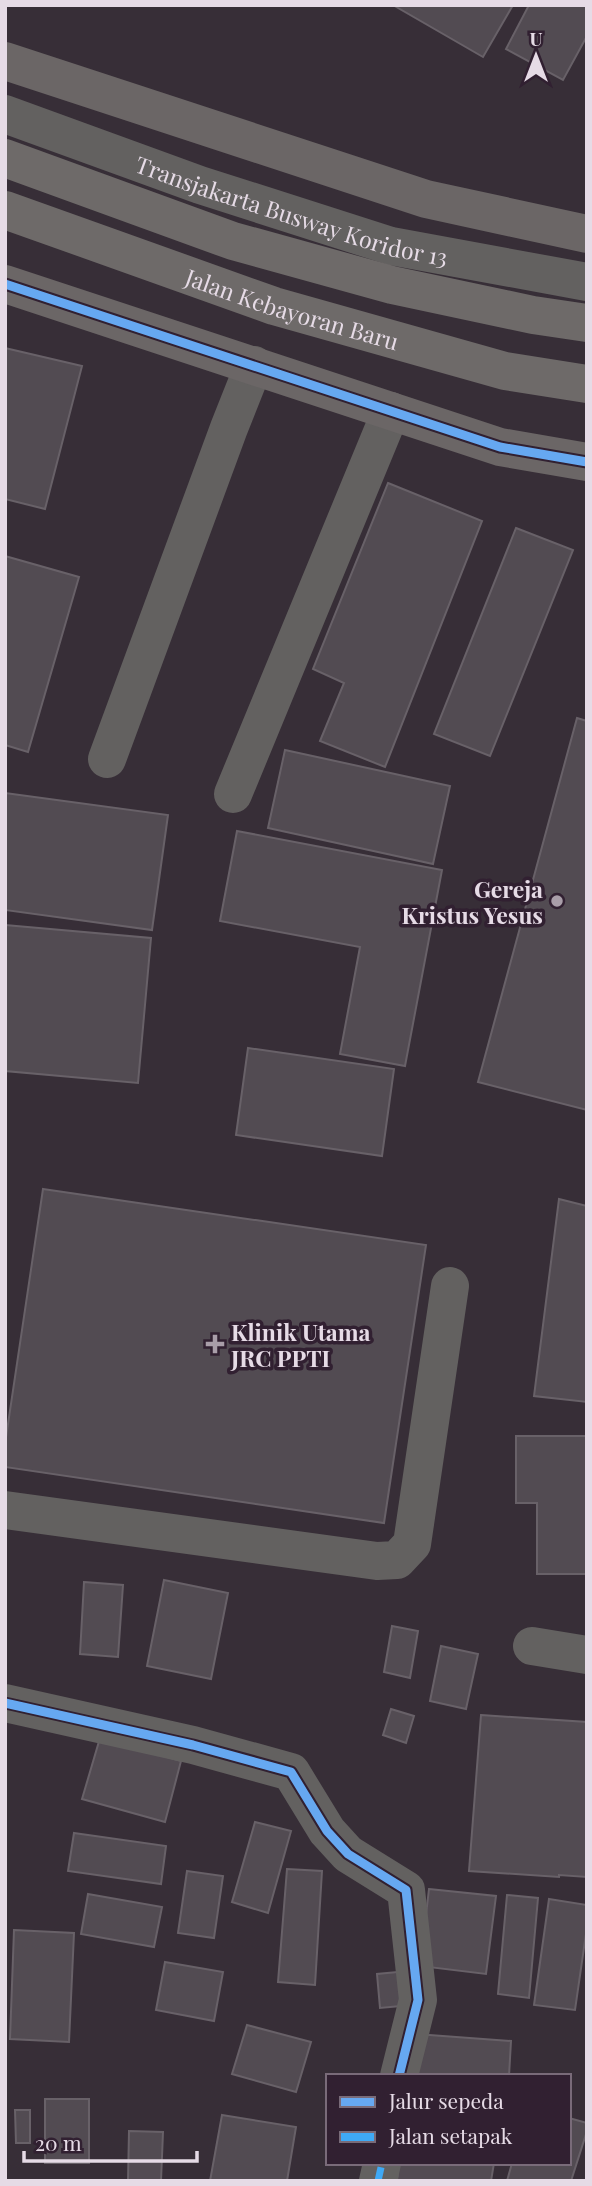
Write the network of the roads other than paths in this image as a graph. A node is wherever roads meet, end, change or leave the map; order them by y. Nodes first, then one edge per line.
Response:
1 (5, 61) edge
2 (5, 114) edge
3 (5, 158) edge
4 (5, 210) edge
5 (587, 234) edge
6 (587, 282) edge
7 (5, 284) edge
8 (587, 323) edge
9 (254, 365) junction
10 (587, 384) edge
11 (391, 411) junction
12 (587, 462) edge
13 (107, 758) dead end
14 (233, 794) dead end
15 (450, 1286) dead end
16 (5, 1510) edge
17 (532, 1646) dead end
18 (587, 1655) edge
19 (5, 1703) edge
20 (399, 2074) edge

1 - 5 highway
2 - 6 street, Transjakarta Busway Koridor 13
3 - 8 main road, Jalan Kebayoran Baru
4 - 10 main road, Jalan Kebayoran Baru
7 - 9 highway
9 - 11 highway
9 - 13 street
11 - 12 highway
11 - 14 street
15 - 16 street
17 - 18 street
19 - 20 street

